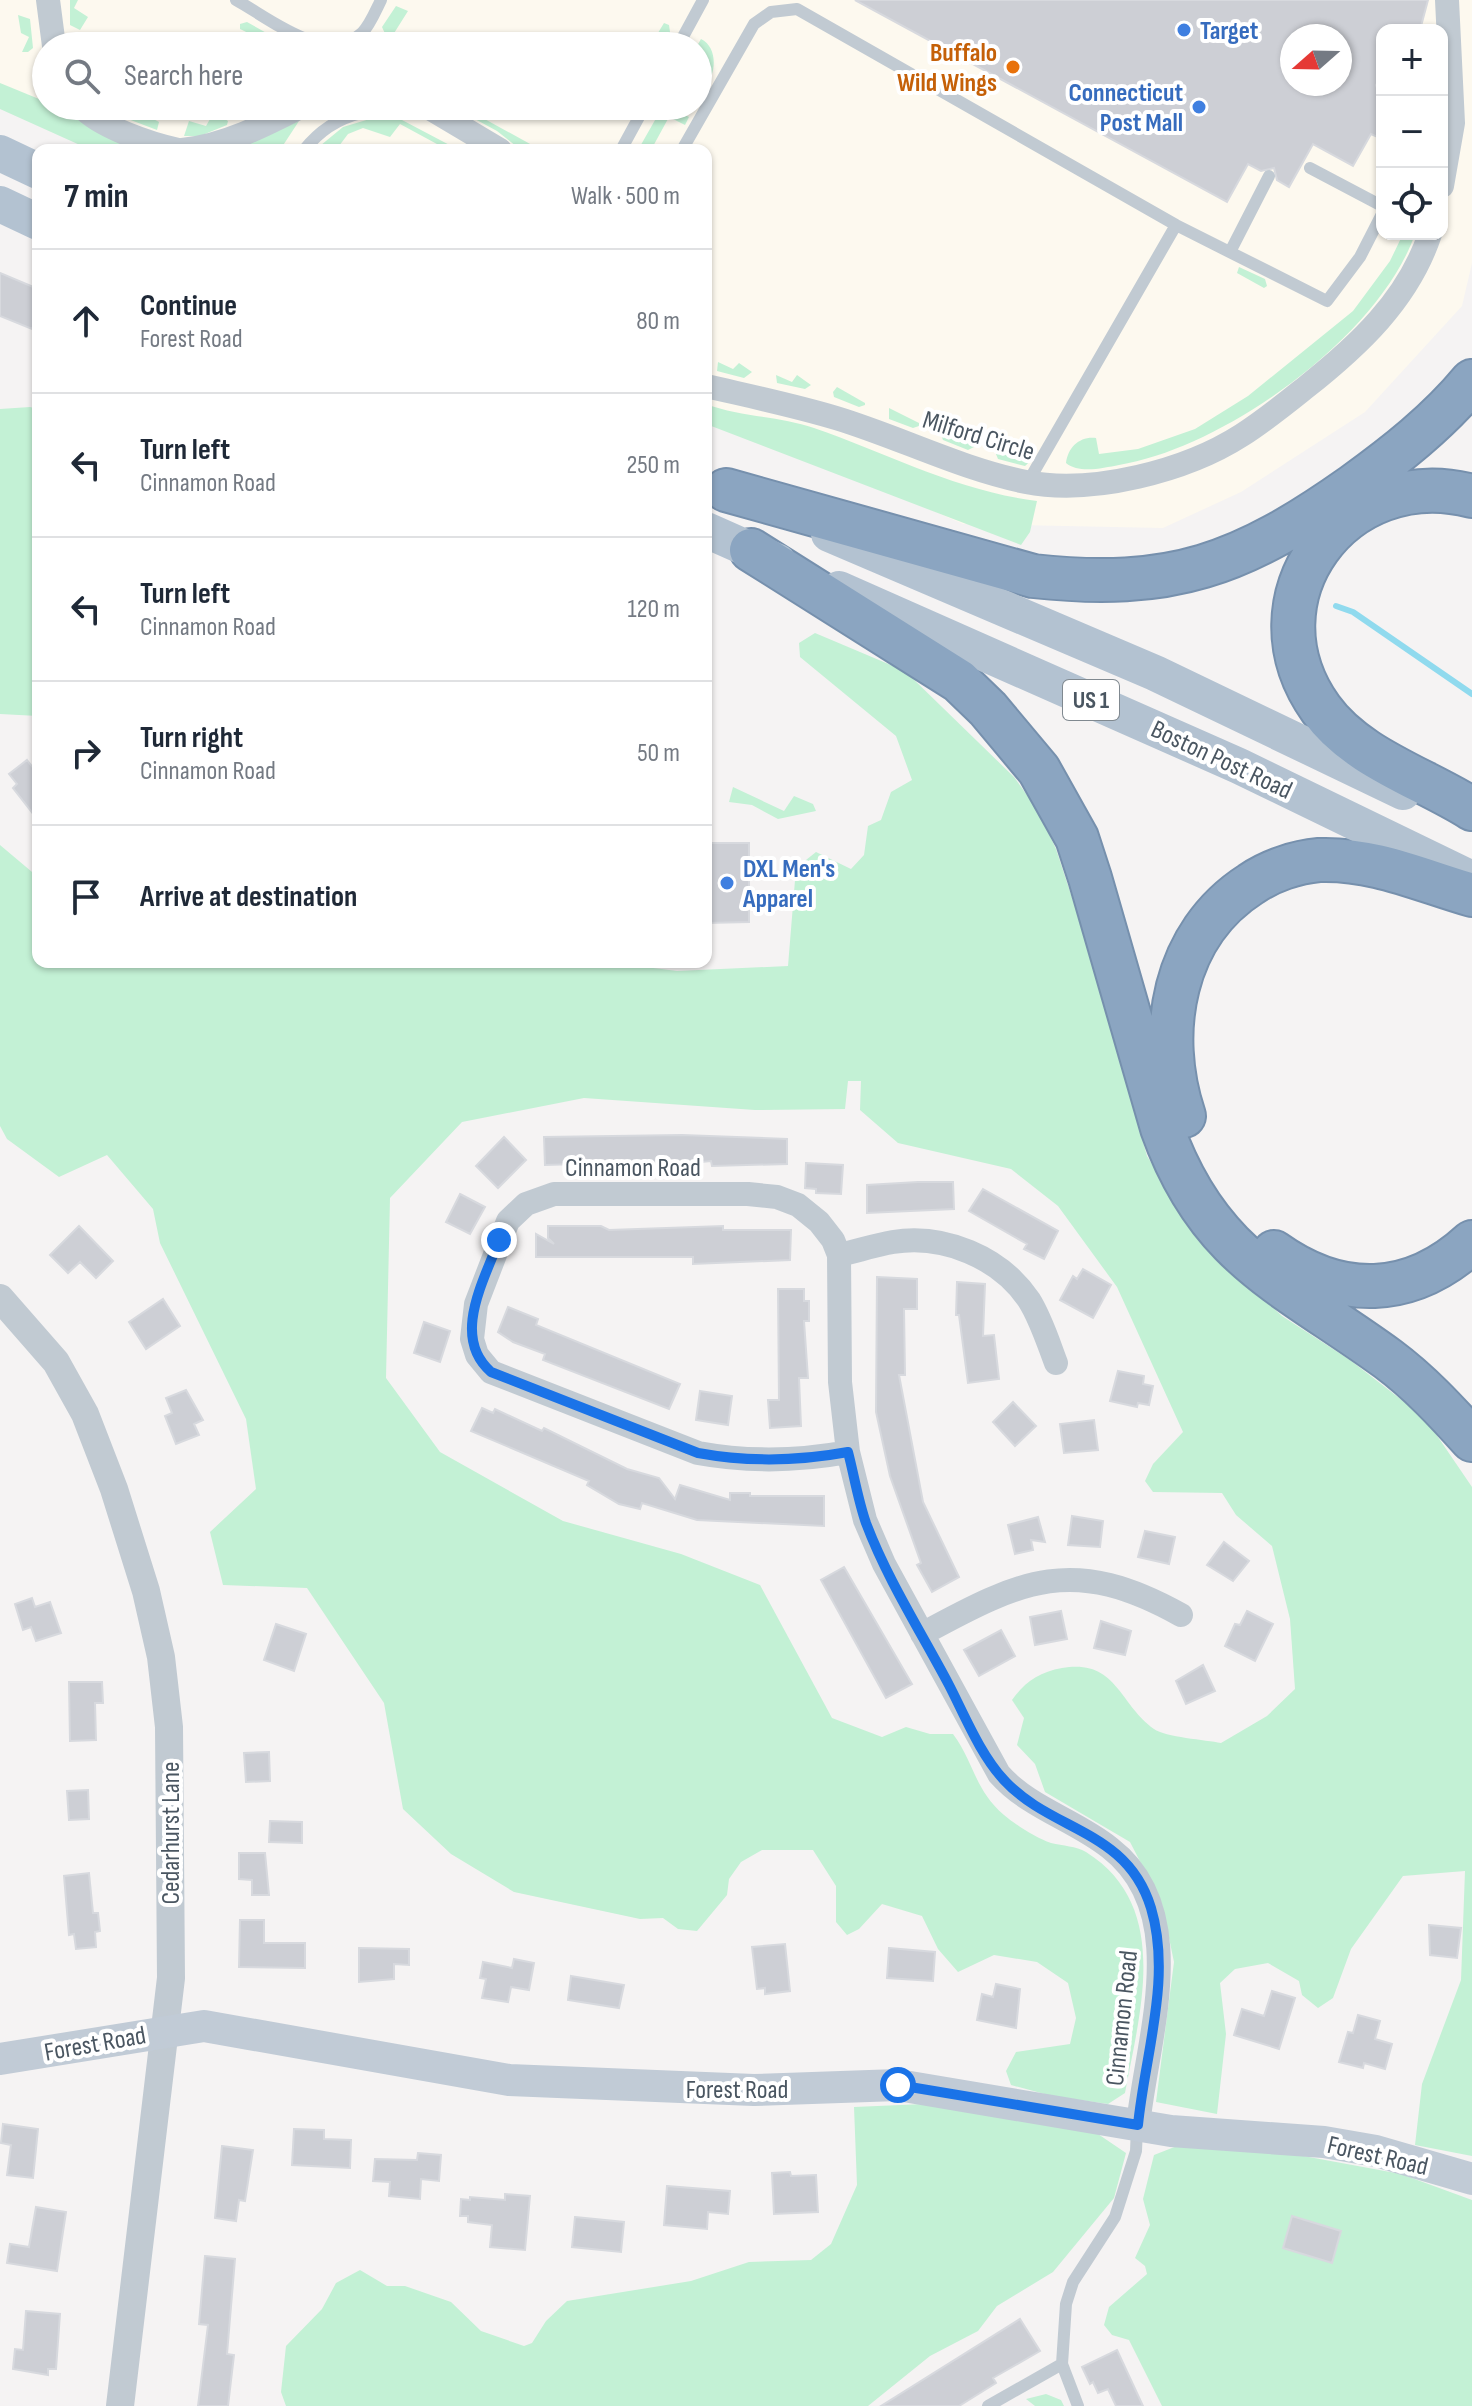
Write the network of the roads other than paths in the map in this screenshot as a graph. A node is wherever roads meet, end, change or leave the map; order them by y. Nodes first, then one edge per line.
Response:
1 (48, 0) edge
2 (236, 0) edge
3 (381, 0) edge
4 (703, 0) edge
5 (1447, 0) edge
6 (52, 32) edge
7 (294, 32) edge
8 (363, 32) edge
9 (686, 32) edge
10 (712, 98) edge
11 (101, 120) edge
12 (275, 120) edge
13 (339, 120) edge
14 (450, 120) edge
15 (637, 120) edge
16 (699, 120) edge
17 (1448, 122) edge
18 (163, 144) edge
19 (211, 144) edge
20 (310, 144) edge
21 (490, 144) edge
22 (624, 144) edge
23 (685, 144) edge
24 (0, 153) edge
25 (32, 168) edge
26 (1310, 168) dead end
27 (1269, 176) dead end
28 (1376, 203) edge
29 (0, 204) edge
30 (32, 219) edge
31 (1176, 225) junction
32 (1376, 226) edge
33 (1427, 240) edge
34 (1230, 252) junction
35 (1472, 381) edge
36 (712, 387) edge
37 (1028, 482) junction
38 (716, 485) edge
39 (1472, 496) edge
40 (712, 533) edge
41 (751, 550) junction
42 (1472, 809) edge
43 (1472, 827) edge
44 (1472, 879) edge
45 (1472, 895) edge
46 (1472, 1242) edge
47 (839, 1255) junction
48 (0, 1298) edge
49 (1056, 1363) dead end
50 (1472, 1440) edge
51 (848, 1452) junction
52 (1181, 1615) dead end
53 (922, 1634) junction
54 (166, 2030) junction
55 (0, 2059) edge
56 (1138, 2125) junction
57 (1472, 2179) edge
58 (1062, 2364) junction
59 (120, 2406) edge
60 (988, 2406) edge
61 (1078, 2406) edge

1 - 6 street
2 - 7 lane
3 - 8 lane
4 - 9 lane
5 - 17 street
10 - 31 lane
11 - 18 street
12 - 19 street
13 - 20 lane
14 - 21 street
15 - 22 lane
16 - 23 lane
24 - 25 main road
26 - 28 lane
27 - 34 lane
29 - 30 main road
31 - 34 lane
31 - 37 lane
32 - 34 lane
33 - 37 street, Milford Circle
35 - 38 highway
36 - 37 street, Milford Circle
38 - 43 main road, Boston Post Road / US 1
39 - 42 highway
40 - 41 main road, Boston Post Road / US 1
41 - 44 main road, Boston Post Road / US 1
41 - 50 highway
45 - 46 highway
47 - 49 street
47 - 51 street, Cinnamon Road
47 - 51 street, Cinnamon Road
48 - 54 street, Cedarhurst Lane
51 - 53 street, Cinnamon Road
52 - 53 street
53 - 56 street, Cinnamon Road
54 - 55 main road, Forest Road
54 - 56 main road, Forest Road
54 - 59 street, Cedarhurst Lane
56 - 57 main road, Forest Road
56 - 58 lane
58 - 60 lane
58 - 61 lane

